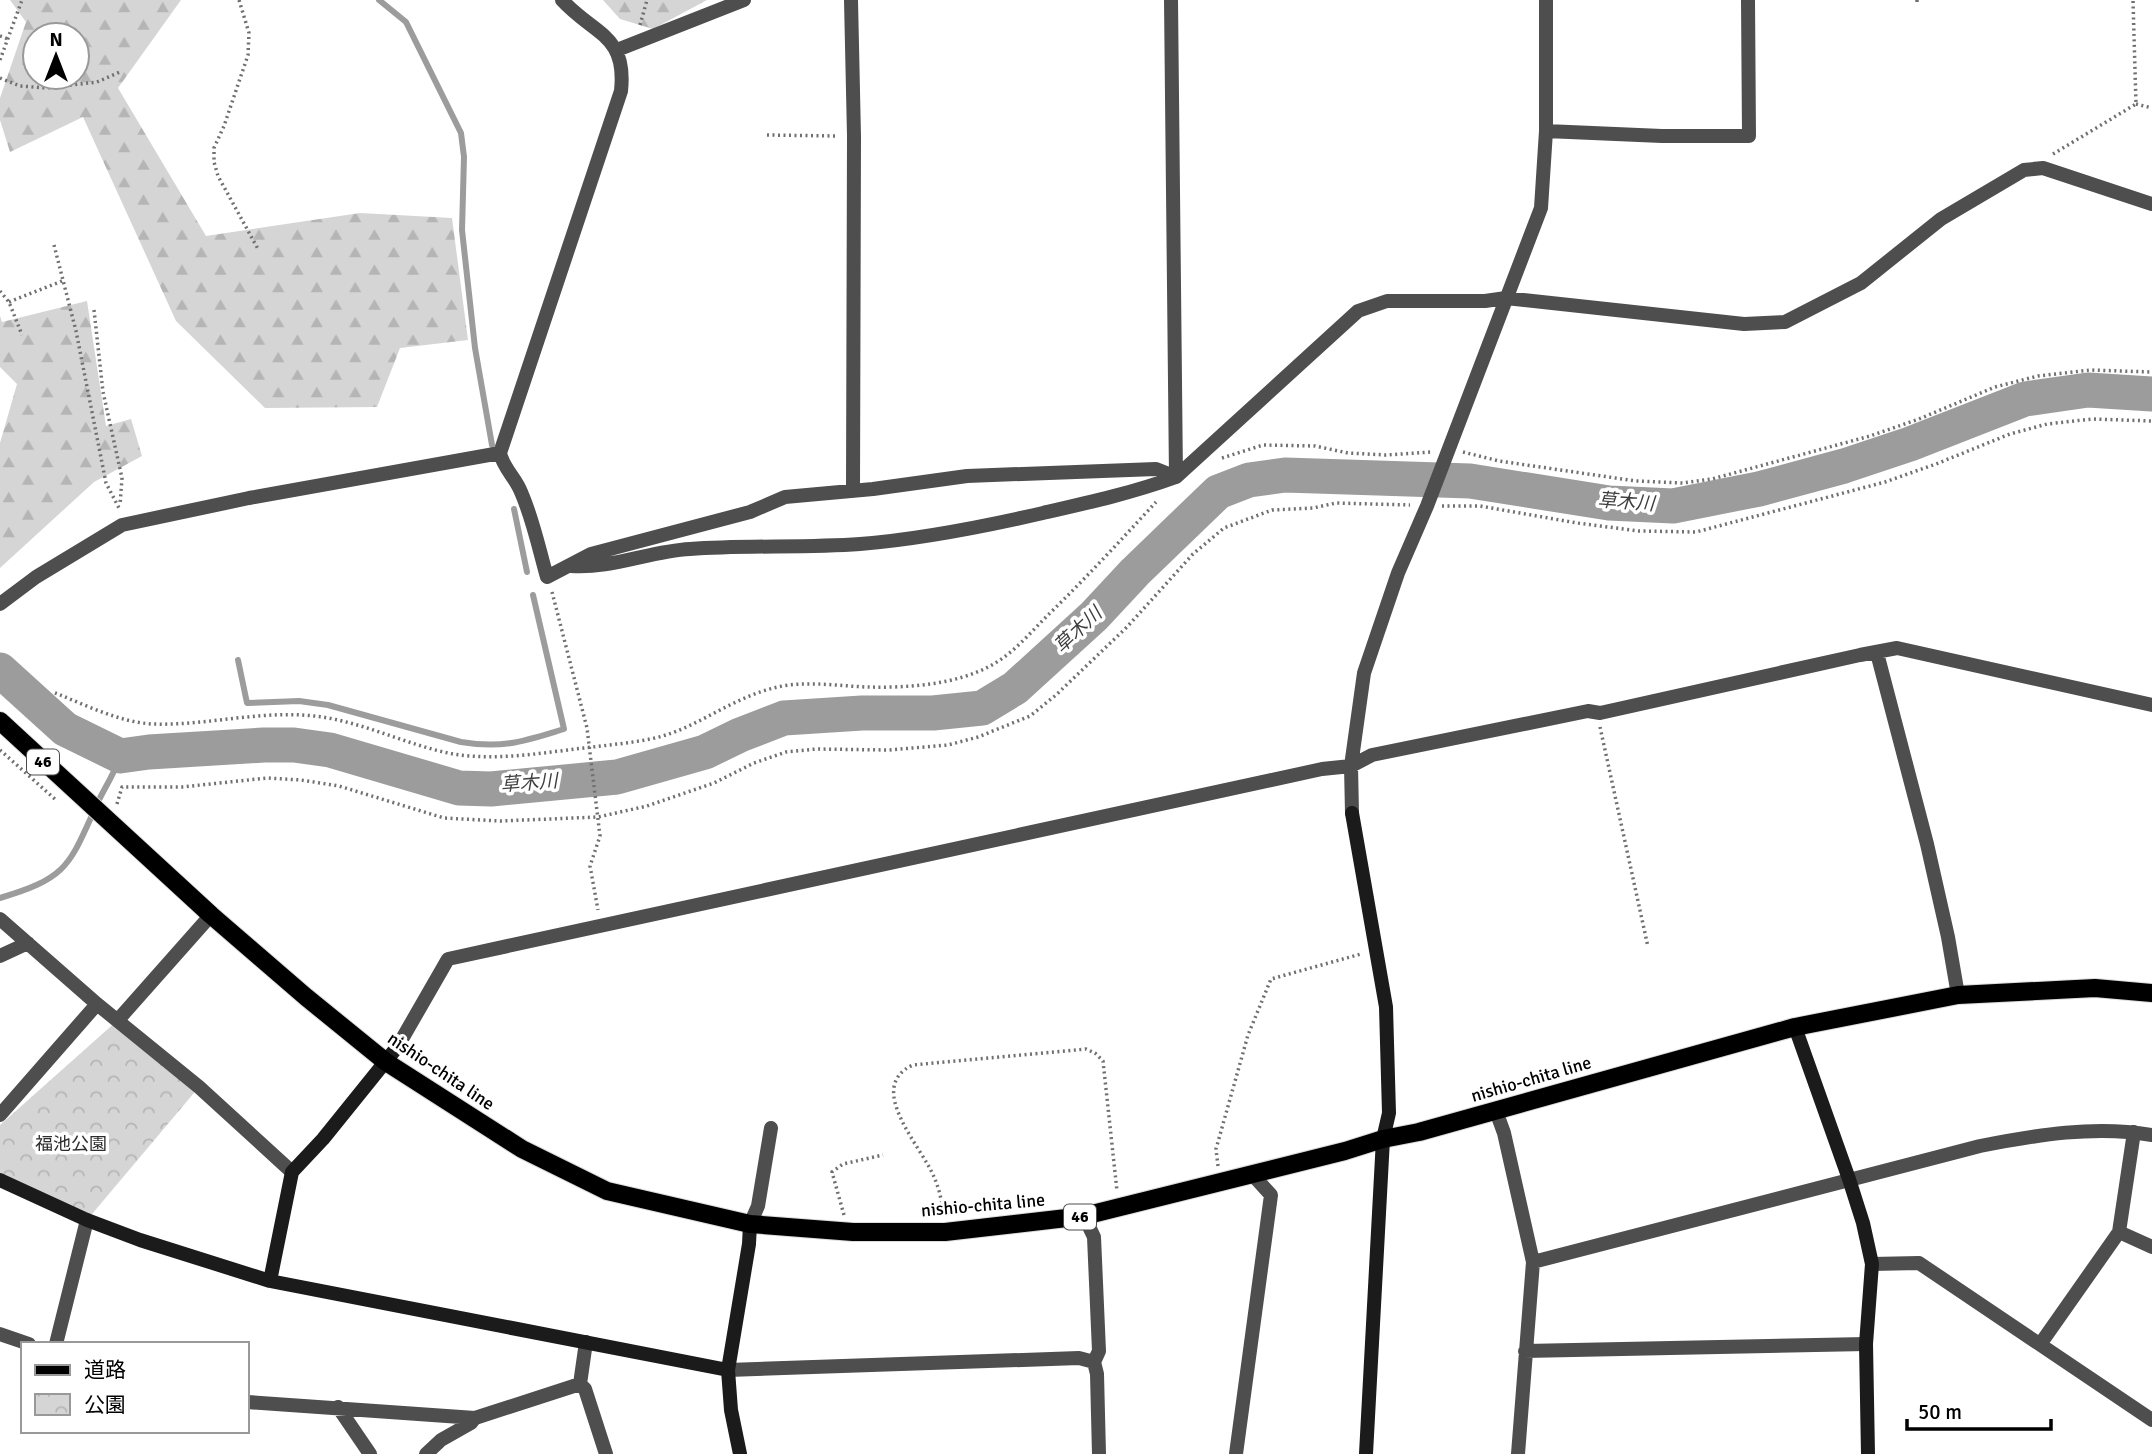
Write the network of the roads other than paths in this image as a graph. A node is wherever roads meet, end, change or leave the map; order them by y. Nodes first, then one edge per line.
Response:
1 (562, 0) edge
2 (744, 0) edge
3 (851, 0) edge
4 (1171, 0) edge
5 (1545, 0) edge
6 (1748, 0) edge
7 (617, 50) junction
8 (1546, 131) junction
9 (2152, 204) edge
10 (1507, 298) junction
11 (500, 453) junction
12 (1176, 477) junction
13 (853, 490) junction
14 (571, 566) junction
15 (0, 604) edge
16 (1877, 653) junction
17 (2152, 705) edge
18 (0, 721) edge
19 (1350, 766) junction
20 (211, 915) junction
21 (0, 919) edge
22 (28, 943) junction
23 (0, 956) edge
24 (2152, 993) edge
25 (1958, 995) junction
26 (97, 1004) junction
27 (118, 1020) junction
28 (1795, 1027) junction
29 (386, 1062) junction
30 (1496, 1111) junction
31 (0, 1115) edge
32 (771, 1128) dead end
33 (2134, 1132) junction
34 (2152, 1135) edge
35 (1383, 1139) junction
36 (292, 1172) junction
37 (1252, 1174) junction
38 (1849, 1179) junction
39 (0, 1180) edge
40 (1084, 1216) junction
41 (88, 1220) junction
42 (750, 1224) junction
43 (2119, 1232) junction
44 (2152, 1247) edge
45 (1532, 1262) junction
46 (1872, 1264) junction
47 (270, 1281) junction
48 (0, 1335) edge
49 (23, 1342) edge
50 (57, 1342) edge
51 (586, 1342) junction
52 (2041, 1343) junction
53 (1866, 1344) junction
54 (1525, 1351) junction
55 (1094, 1362) junction
56 (729, 1370) junction
57 (580, 1384) junction
58 (248, 1402) edge
59 (338, 1407) junction
60 (475, 1418) junction
61 (2152, 1420) edge
62 (370, 1454) edge
63 (426, 1454) edge
64 (606, 1454) edge
65 (740, 1454) edge
66 (1099, 1454) edge
67 (1236, 1454) edge
68 (1366, 1454) edge
69 (1518, 1454) edge
70 (1868, 1454) edge

1 - 7 street
2 - 7 street
3 - 13 street
4 - 12 street
5 - 8 street
6 - 8 street
7 - 11 street
8 - 10 street
9 - 10 street
10 - 12 street
10 - 19 street
11 - 14 street
11 - 15 street
12 - 13 street
12 - 14 street
13 - 14 street
16 - 17 street
16 - 19 street
16 - 25 street
18 - 20 main road, nishio-chita line / 46
19 - 29 street
19 - 35 street
20 - 27 street
20 - 29 main road, nishio-chita line / 46
21 - 22 street
22 - 23 street
22 - 26 street
24 - 25 main road, nishio-chita line / 46
25 - 28 main road, nishio-chita line / 46
26 - 27 street
26 - 31 street
27 - 36 street
28 - 30 main road, nishio-chita line / 46
28 - 38 street
29 - 36 street
29 - 42 main road, nishio-chita line / 46
30 - 35 main road, nishio-chita line / 46
30 - 45 street
32 - 42 street
33 - 34 street
33 - 38 street
33 - 43 street
35 - 37 main road, nishio-chita line / 46
35 - 68 street
36 - 47 street
37 - 40 main road, nishio-chita line / 46
37 - 67 street
38 - 45 street
38 - 46 street
39 - 41 street
40 - 42 main road, nishio-chita line / 46
40 - 55 street
41 - 47 street
41 - 50 street
42 - 56 street
43 - 44 street
43 - 52 street
45 - 54 street
46 - 52 street
46 - 53 street
47 - 51 street
48 - 49 street
51 - 56 street
51 - 57 street
52 - 61 street
53 - 54 street
53 - 70 street
54 - 69 street
55 - 56 street
55 - 66 street
56 - 65 street
57 - 60 street
57 - 64 street
58 - 59 street
59 - 60 street
59 - 62 street
60 - 63 street

